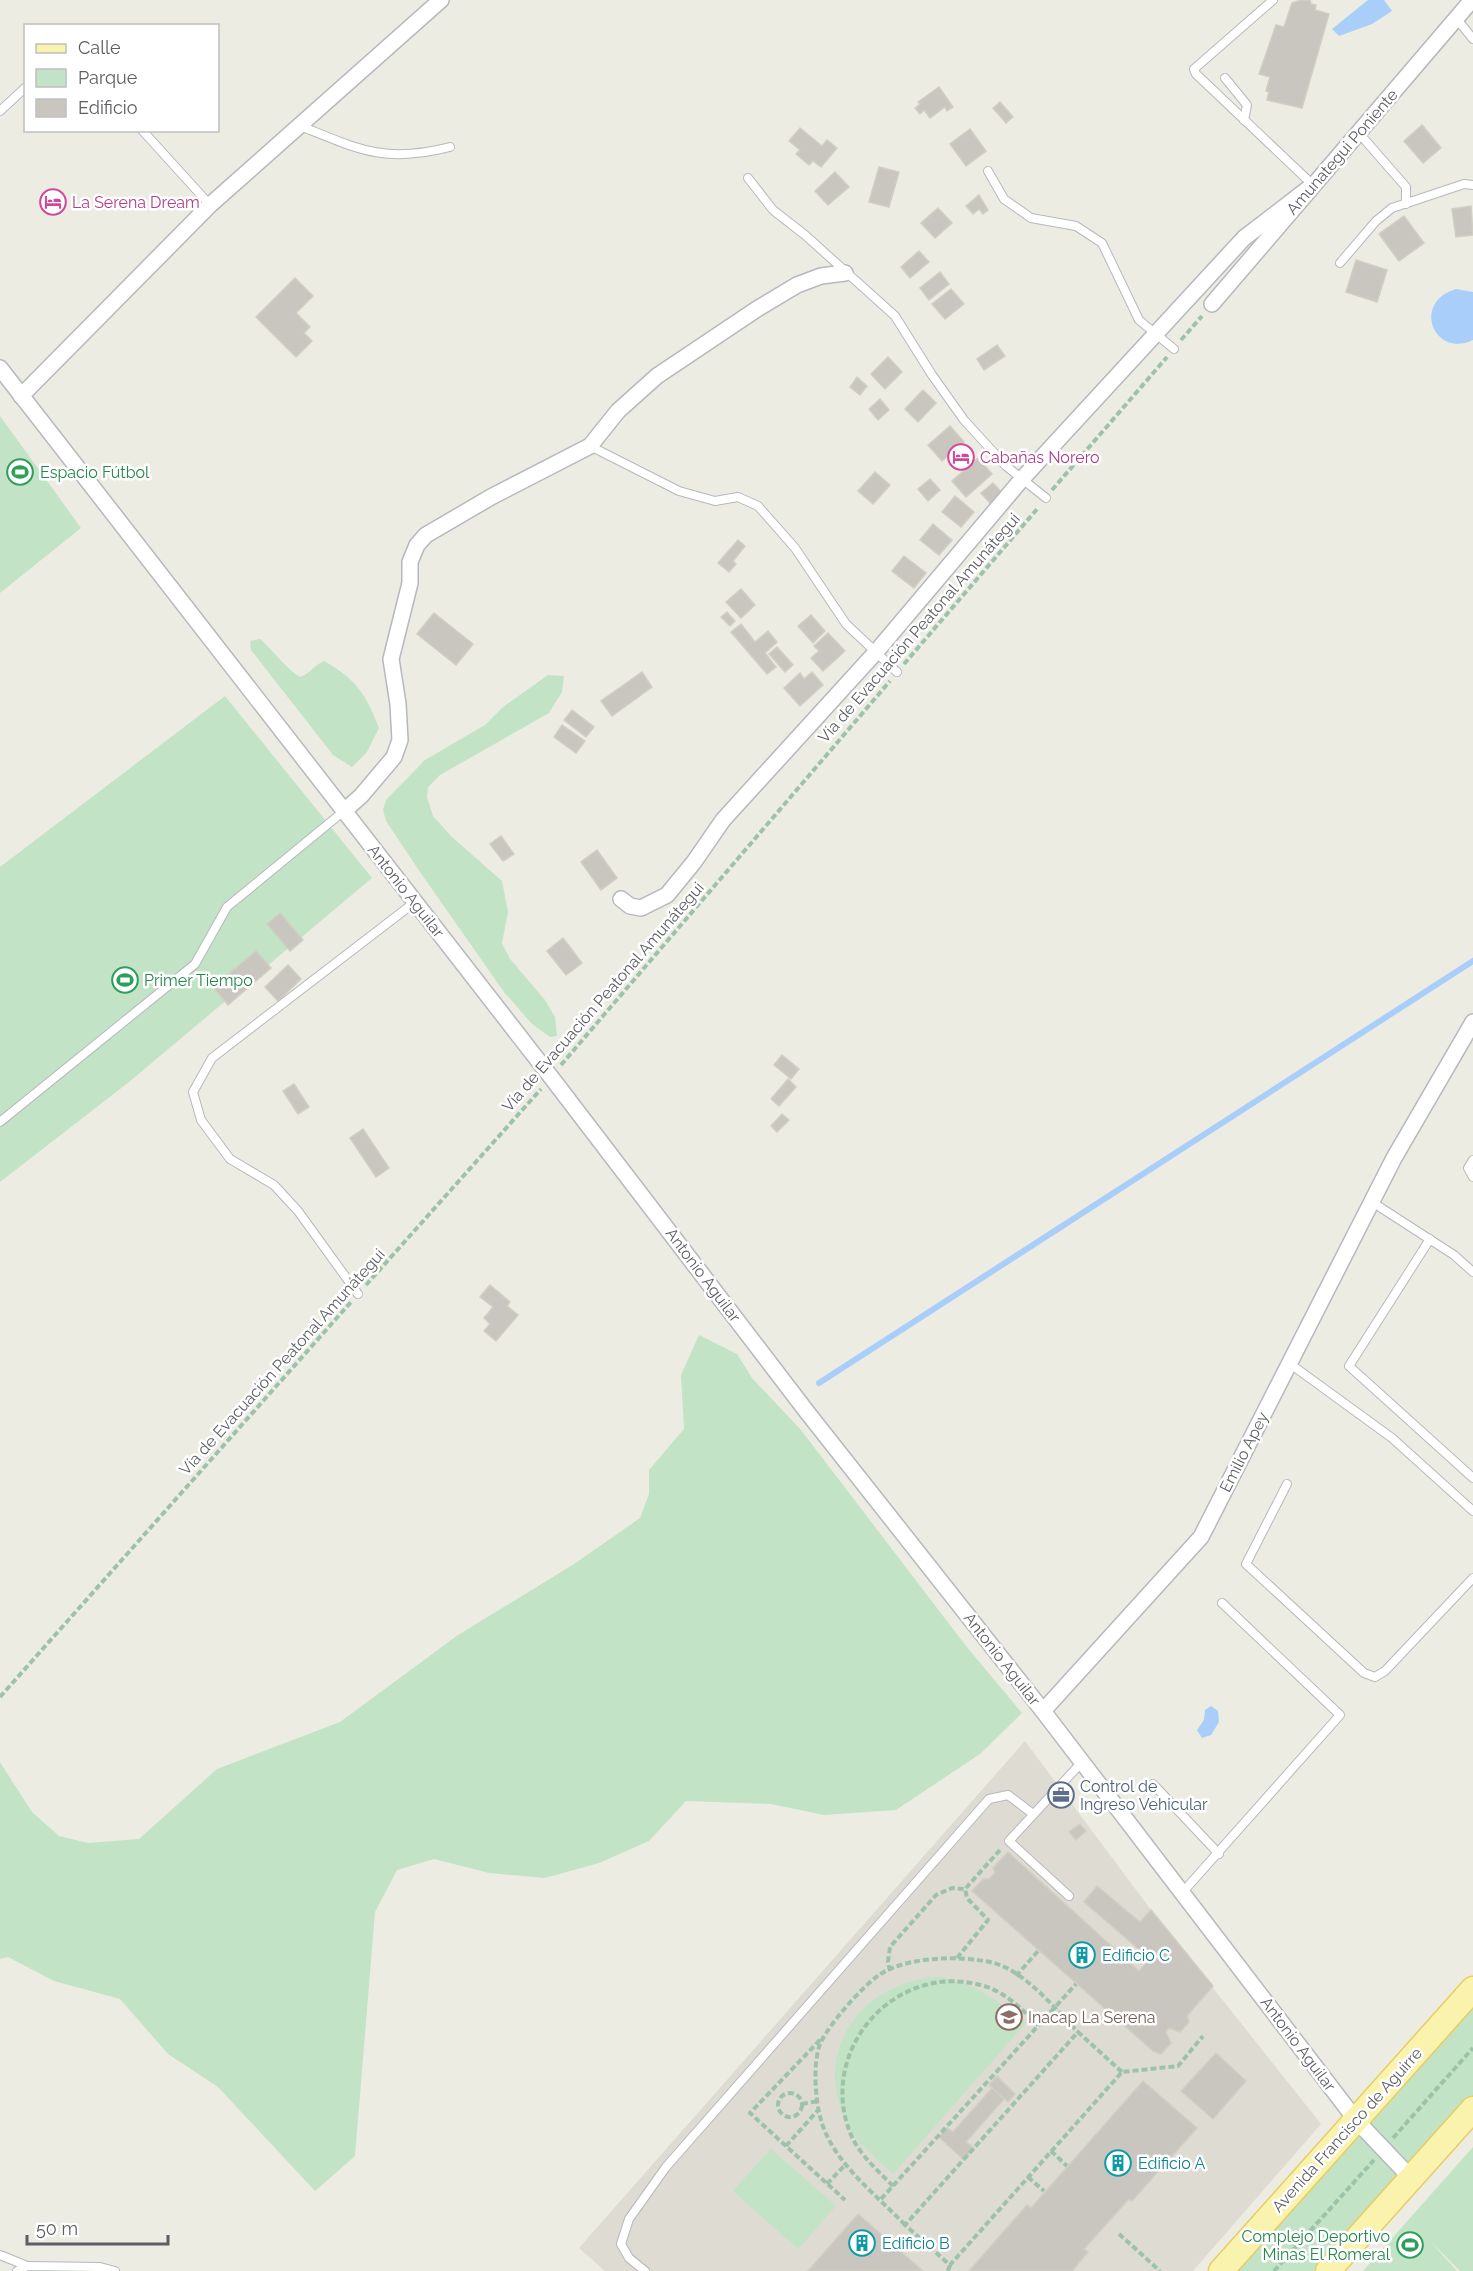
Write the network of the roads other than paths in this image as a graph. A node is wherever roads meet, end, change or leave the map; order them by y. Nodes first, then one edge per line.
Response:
1 (441, 0) edge
2 (1273, 0) edge
3 (1472, 0) edge
4 (1456, 18) junction
5 (1473, 39) edge
6 (1225, 78) dead end
7 (24, 89) edge
8 (0, 111) edge
9 (1244, 120) junction
10 (298, 125) junction
11 (144, 132) edge
12 (1358, 132) junction
13 (450, 147) dead end
14 (988, 171) dead end
15 (748, 178) dead end
16 (1313, 185) junction
17 (1473, 185) edge
18 (1406, 204) junction
19 (210, 205) junction
20 (1340, 263) dead end
21 (845, 273) junction
22 (1212, 304) road end
23 (1156, 334) junction
24 (1174, 349) road end
25 (0, 368) edge
26 (21, 396) junction
27 (590, 446) junction
28 (1022, 479) junction
29 (1046, 498) road end
30 (876, 652) junction
31 (897, 672) road end
32 (344, 812) junction
33 (621, 899) dead end
34 (414, 902) junction
35 (1473, 1022) edge
36 (0, 1122) edge
37 (1473, 1160) edge
38 (1473, 1177) edge
39 (1372, 1202) junction
40 (1430, 1239) junction
41 (1473, 1272) edge
42 (358, 1294) road end
43 (1289, 1363) junction
44 (1473, 1478) edge
45 (1287, 1484) dead end
46 (1473, 1511) edge
47 (1473, 1578) edge
48 (1222, 1603) dead end
49 (1043, 1712) junction
50 (1082, 1762) junction
51 (1153, 1784) dead end
52 (1033, 1814) junction
53 (1219, 1854) junction
54 (1182, 1893) junction
55 (1069, 1896) dead end
56 (1473, 1989) edge
57 (1473, 2109) edge
58 (1356, 2120) junction
59 (1411, 2178) junction
60 (0, 2255) edge
61 (27, 2266) junction
62 (17, 2271) edge
63 (115, 2271) edge
64 (645, 2271) edge
65 (1221, 2271) edge
66 (1328, 2271) edge

1 - 10 street
2 - 9 lane
3 - 4 street, Amunategui Poniente
4 - 5 lane
4 - 12 street, Amunategui Poniente
6 - 9 lane
7 - 8 lane
9 - 16 lane
10 - 13 lane
10 - 19 street
11 - 19 lane
12 - 16 street, Amunategui Poniente
12 - 18 lane
14 - 23 lane
15 - 21 lane
16 - 22 street, Amunategui Poniente
16 - 23 street
17 - 18 lane
18 - 20 lane
19 - 26 street
21 - 27 street
21 - 28 lane
23 - 24 lane
23 - 28 street
25 - 26 street, Antonio Aguilar
26 - 32 street, Antonio Aguilar
27 - 30 lane
27 - 32 street
28 - 29 lane
28 - 30 street
30 - 31 lane
30 - 33 street
32 - 34 street, Antonio Aguilar
32 - 36 lane
34 - 42 lane
34 - 49 street, Antonio Aguilar
35 - 39 street, Emilio Apey
37 - 38 lane
39 - 40 lane
39 - 43 street, Emilio Apey
40 - 41 lane
40 - 44 lane
43 - 46 lane
43 - 49 street, Emilio Apey
45 - 47 lane
48 - 53 lane
49 - 50 street, Antonio Aguilar
50 - 52 lane
50 - 54 street, Antonio Aguilar
51 - 53 lane
52 - 55 lane
52 - 64 lane
53 - 54 lane
54 - 58 street, Antonio Aguilar
56 - 58 main road, Avenida Francisco de Aguirre
57 - 59 main road
58 - 59 street, Antonio Aguilar
58 - 65 main road, Avenida Francisco de Aguirre
59 - 66 main road
60 - 61 lane
61 - 62 lane
61 - 63 lane

